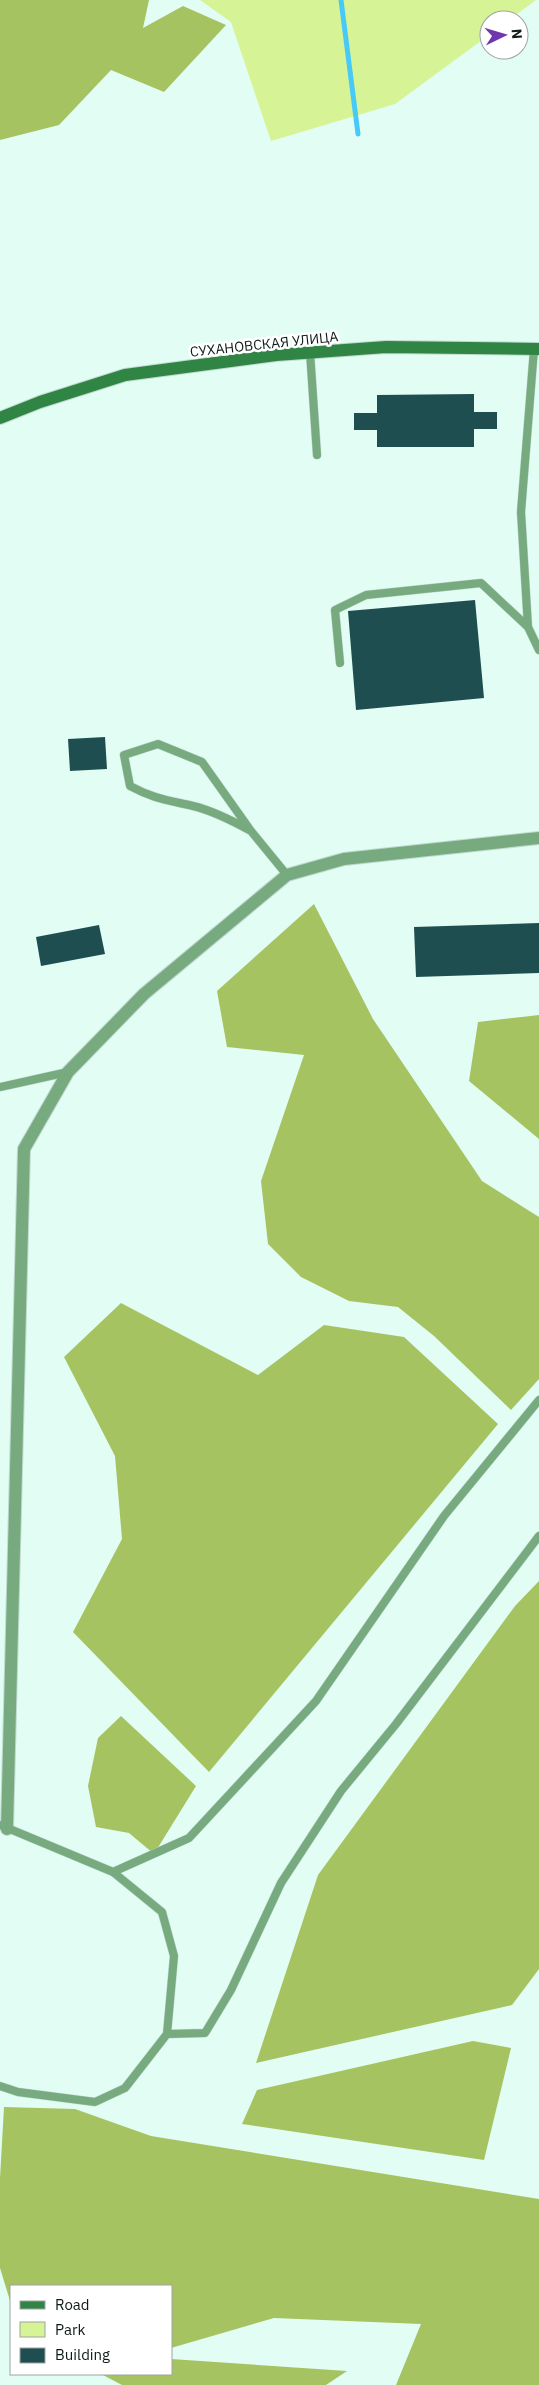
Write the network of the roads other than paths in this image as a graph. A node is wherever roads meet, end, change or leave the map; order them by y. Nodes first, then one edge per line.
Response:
1 (536, 349) edge
2 (310, 352) junction
3 (0, 418) edge
4 (317, 454) dead end
5 (528, 627) junction
6 (539, 650) edge
7 (340, 663) dead end
8 (251, 831) junction
9 (539, 838) edge
10 (287, 875) junction
11 (68, 1072) junction
12 (0, 1087) edge
13 (539, 1400) edge
14 (539, 1536) edge
15 (4, 1827) edge
16 (113, 1872) junction
17 (167, 2034) junction
18 (0, 2086) edge

1 - 2 street, СУХАНОВСКАЯ УЛИЦА
1 - 5 lane
2 - 3 street, СУХАНОВСКАЯ УЛИЦА
2 - 4 lane
5 - 6 lane
5 - 7 lane
8 - 8 lane
8 - 10 lane
9 - 10 street
10 - 11 street
11 - 12 lane
11 - 15 street
13 - 16 lane
14 - 17 lane
15 - 16 lane
16 - 17 lane
17 - 18 lane

